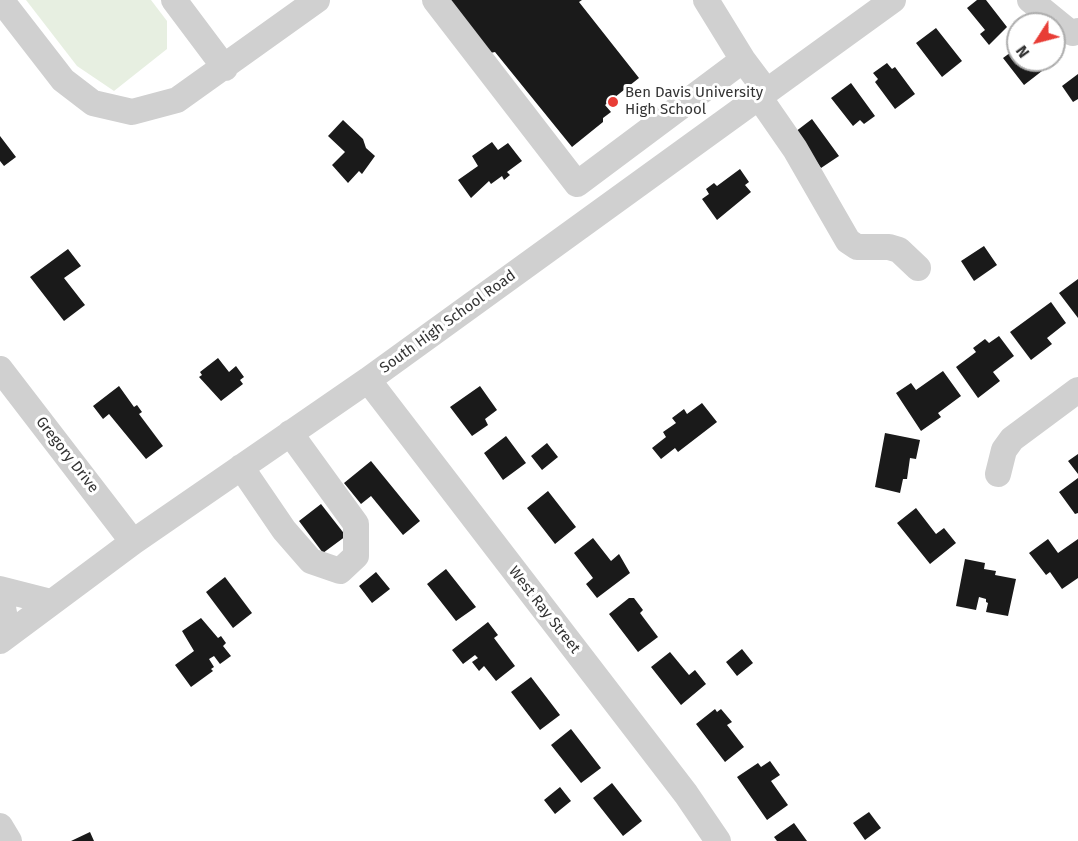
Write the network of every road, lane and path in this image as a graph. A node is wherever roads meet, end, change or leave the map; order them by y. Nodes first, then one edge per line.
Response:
1 (0, 0) edge
2 (174, 0) edge
3 (317, 0) edge
4 (435, 0) edge
5 (706, 0) edge
6 (894, 0) edge
7 (1030, 0) edge
8 (1078, 31) edge
9 (743, 60) junction
10 (225, 68) junction
11 (763, 94) junction
12 (918, 268) dead end
13 (0, 369) edge
14 (368, 380) junction
15 (1078, 390) edge
16 (290, 433) junction
17 (241, 467) junction
18 (998, 474) dead end
19 (133, 542) junction
20 (0, 590) edge
21 (51, 602) junction
22 (4, 638) edge
23 (0, 826) edge
24 (9, 841) edge
25 (718, 841) edge

1 - 10 street
2 - 10 street
3 - 10 street
4 - 9 street
5 - 9 street
6 - 11 street, South High School Road
7 - 8 street
9 - 11 street
11 - 12 street
11 - 14 street, South High School Road
13 - 19 street, Gregory Drive
14 - 16 street, South High School Road
14 - 25 street, West Ray Street
15 - 18 street
16 - 17 street, South High School Road
16 - 17 street
17 - 19 street, South High School Road
19 - 21 street, South High School Road
20 - 21 street
20 - 22 street
21 - 22 street, South High School Road
23 - 24 street

